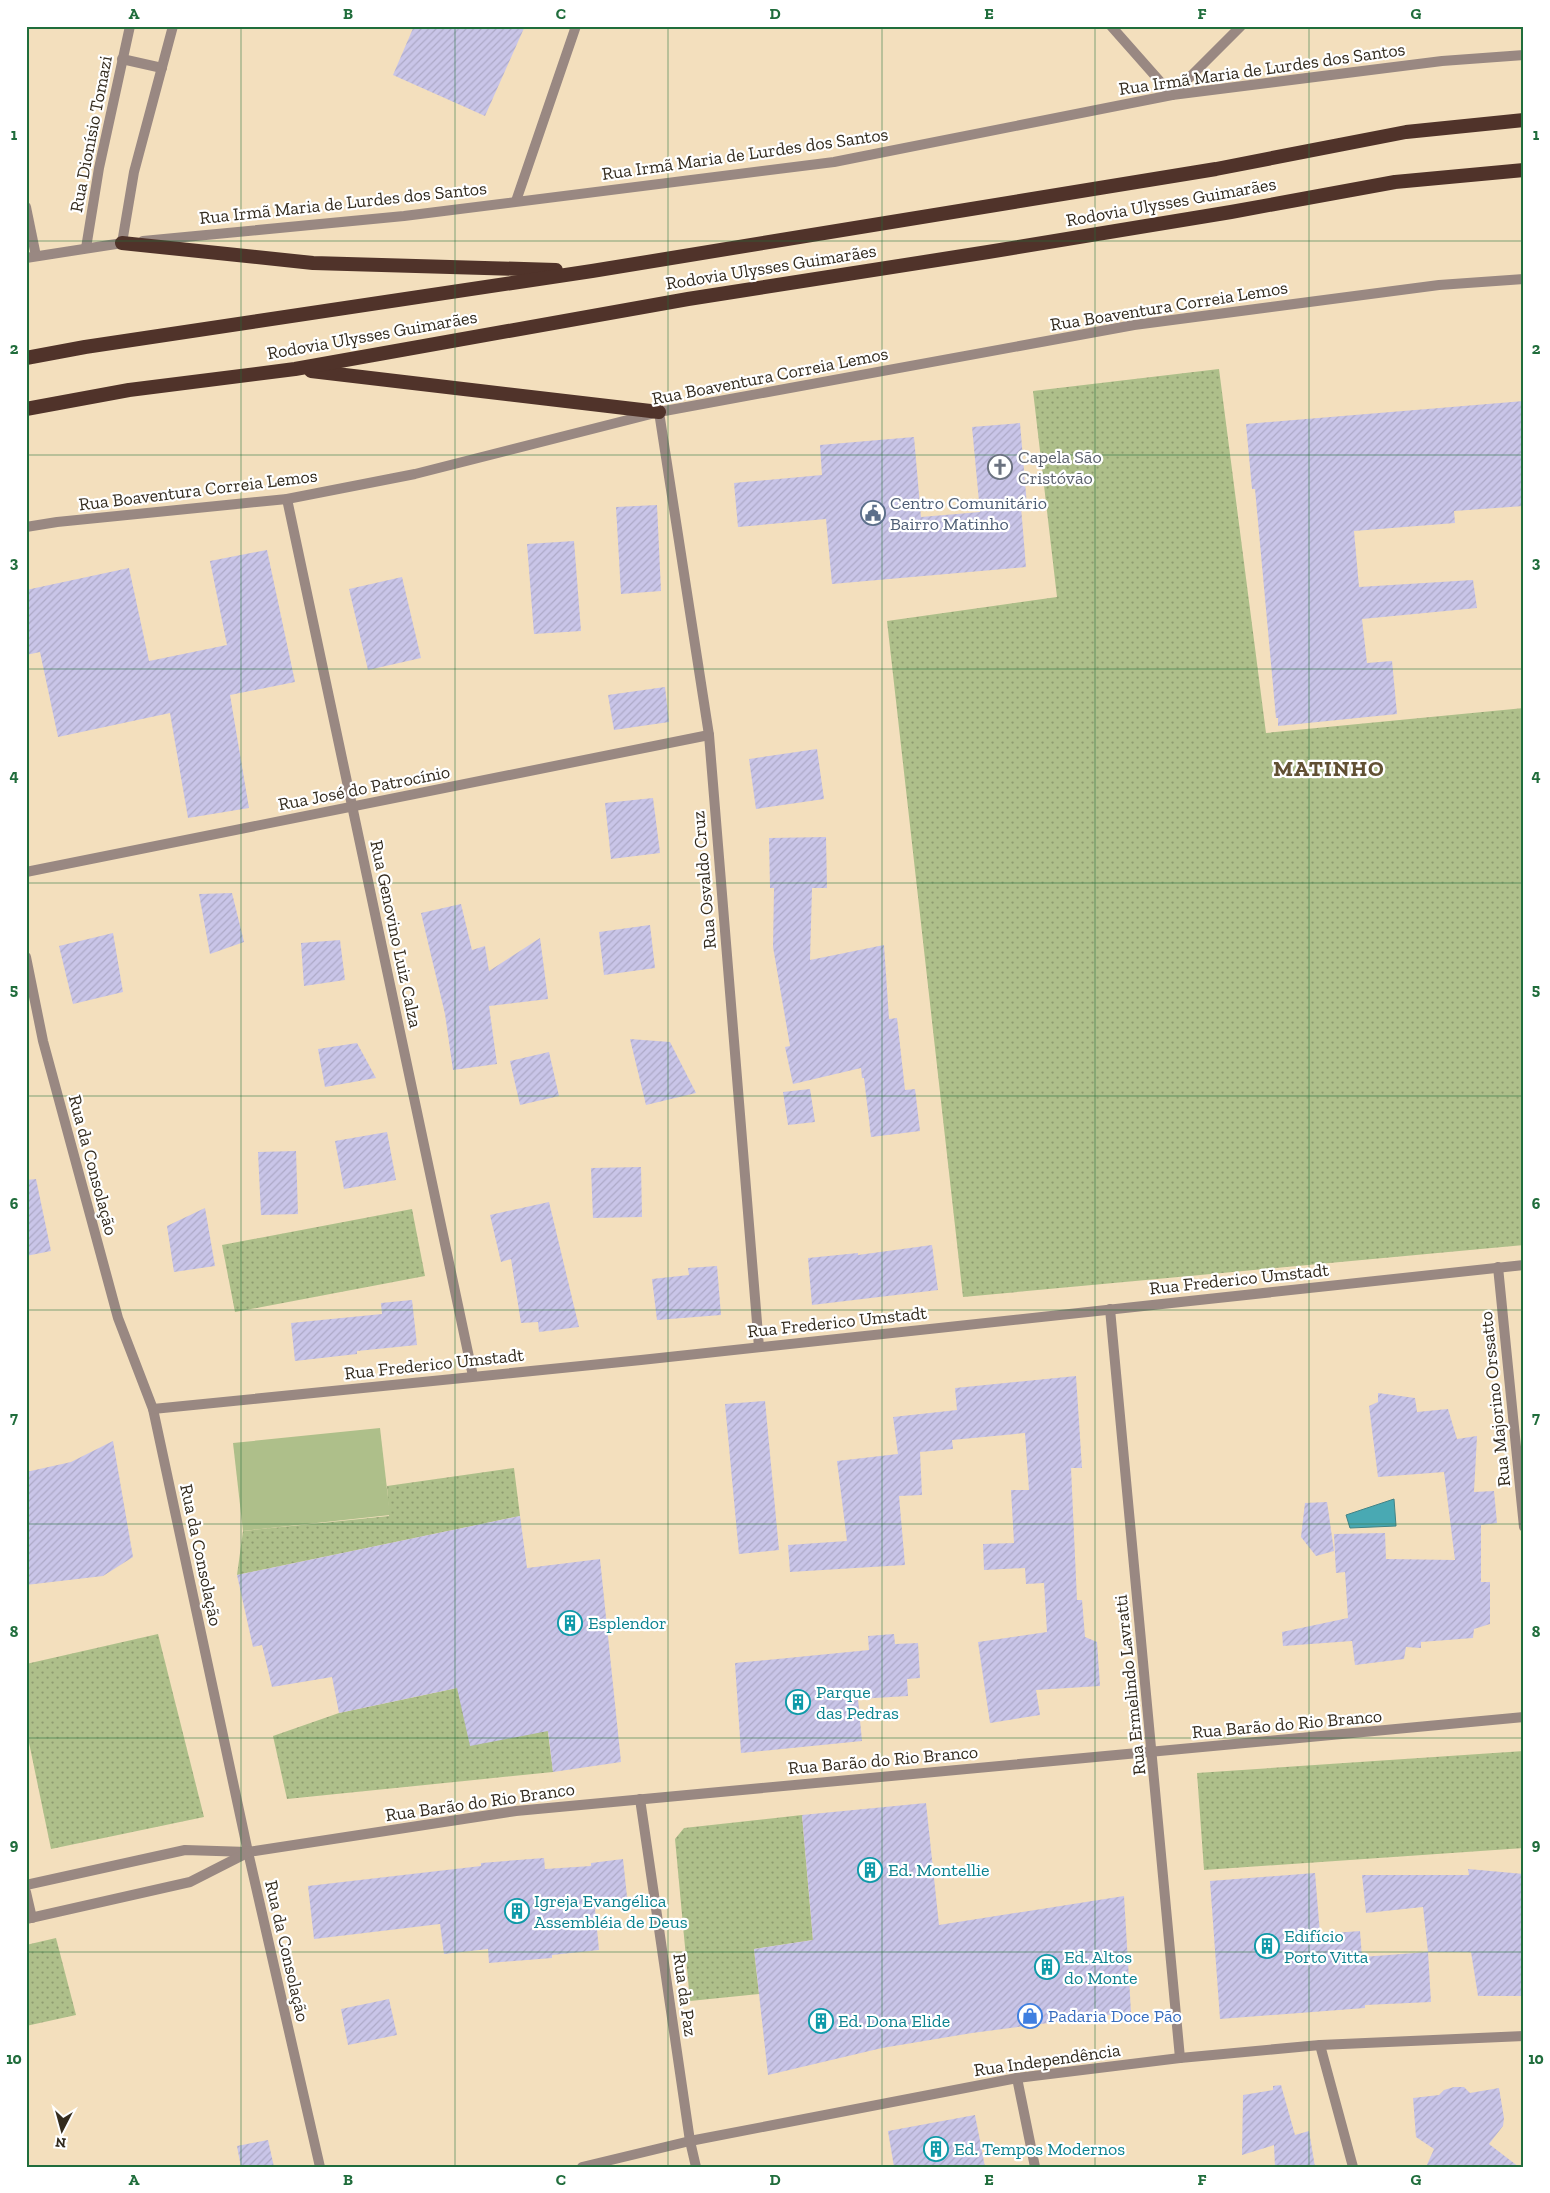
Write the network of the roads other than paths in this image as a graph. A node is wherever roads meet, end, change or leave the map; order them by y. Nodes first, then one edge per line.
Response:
1 (130, 26) edge
2 (173, 26) edge
3 (576, 26) edge
4 (1111, 26) edge
5 (1241, 26) edge
6 (1524, 55) edge
7 (122, 59) junction
8 (162, 68) junction
9 (1172, 95) junction
10 (1524, 120) edge
11 (1524, 170) edge
12 (516, 201) junction
13 (26, 207) edge
14 (122, 243) junction
15 (86, 248) junction
16 (31, 257) edge
17 (592, 271) junction
18 (1524, 279) edge
19 (26, 358) edge
20 (295, 369) junction
21 (26, 409) edge
22 (659, 412) junction
23 (287, 499) junction
24 (26, 527) edge
25 (709, 735) junction
26 (353, 807) junction
27 (26, 872) edge
28 (26, 957) edge
29 (1524, 1265) edge
30 (1498, 1267) junction
31 (1110, 1309) junction
32 (759, 1347) junction
33 (473, 1376) junction
34 (153, 1409) junction
35 (1524, 1527) edge
36 (1524, 1717) edge
37 (1153, 1753) junction
38 (640, 1799) junction
39 (248, 1852) junction
40 (26, 1885) edge
41 (26, 1892) edge
42 (29, 1918) edge
43 (1524, 2036) edge
44 (1320, 2046) junction
45 (1180, 2058) junction
46 (1017, 2078) junction
47 (690, 2141) junction
48 (320, 2167) edge
49 (582, 2167) edge
50 (696, 2167) edge
51 (1035, 2167) edge
52 (1353, 2167) edge

1 - 7 street, Rua Dionísio Tomazi
2 - 8 street
3 - 12 street
4 - 9 street
5 - 9 street
6 - 9 street, Rua Irmã Maria de Lurdes dos Santos
7 - 8 street
7 - 15 street, Rua Dionísio Tomazi
8 - 14 street
9 - 12 street, Rua Irmã Maria de Lurdes dos Santos
10 - 17 highway, Rodovia Ulysses Guimarães
11 - 20 highway, Rodovia Ulysses Guimarães
12 - 14 street, Rua Irmã Maria de Lurdes dos Santos
13 - 16 street
14 - 15 street, Rua Irmã Maria de Lurdes dos Santos
14 - 17 highway
15 - 16 street, Rua Irmã Maria de Lurdes dos Santos
17 - 19 highway, Rodovia Ulysses Guimarães
18 - 22 street, Rua Boaventura Correia Lemos
20 - 21 highway, Rodovia Ulysses Guimarães
20 - 22 highway
22 - 23 street, Rua Boaventura Correia Lemos
22 - 25 street, Rua Osvaldo Cruz
23 - 24 street, Rua Boaventura Correia Lemos
23 - 26 street, Rua Genovino Luiz Calza
25 - 26 street, Rua José do Patrocínio
25 - 32 street, Rua Osvaldo Cruz
26 - 27 street, Rua José do Patrocínio
26 - 33 street, Rua Genovino Luiz Calza
28 - 34 street, Rua da Consolação
29 - 30 street, Rua Frederico Umstadt
30 - 31 street, Rua Frederico Umstadt
30 - 35 street, Rua Majorino Orssatto
31 - 32 street, Rua Frederico Umstadt
31 - 37 street, Rua Ermelindo Lavratti
32 - 33 street, Rua Frederico Umstadt
33 - 34 street, Rua Frederico Umstadt
34 - 39 street, Rua da Consolação
36 - 37 street, Rua Barão do Rio Branco
37 - 38 street, Rua Barão do Rio Branco
37 - 45 street, Rua Ermelindo Lavratti
38 - 39 street, Rua Barão do Rio Branco
38 - 47 street, Rua da Paz
39 - 40 street, Rua Barão do Rio Branco
39 - 42 street, Rua Barão do Rio Branco
39 - 48 street, Rua da Consolação
41 - 42 street
43 - 44 street, Rua Independência
44 - 45 street, Rua Independência
44 - 52 street
45 - 46 street, Rua Independência
46 - 47 street, Rua Independência
46 - 51 street
47 - 49 street, Rua Independência
47 - 50 street, Rua da Paz

